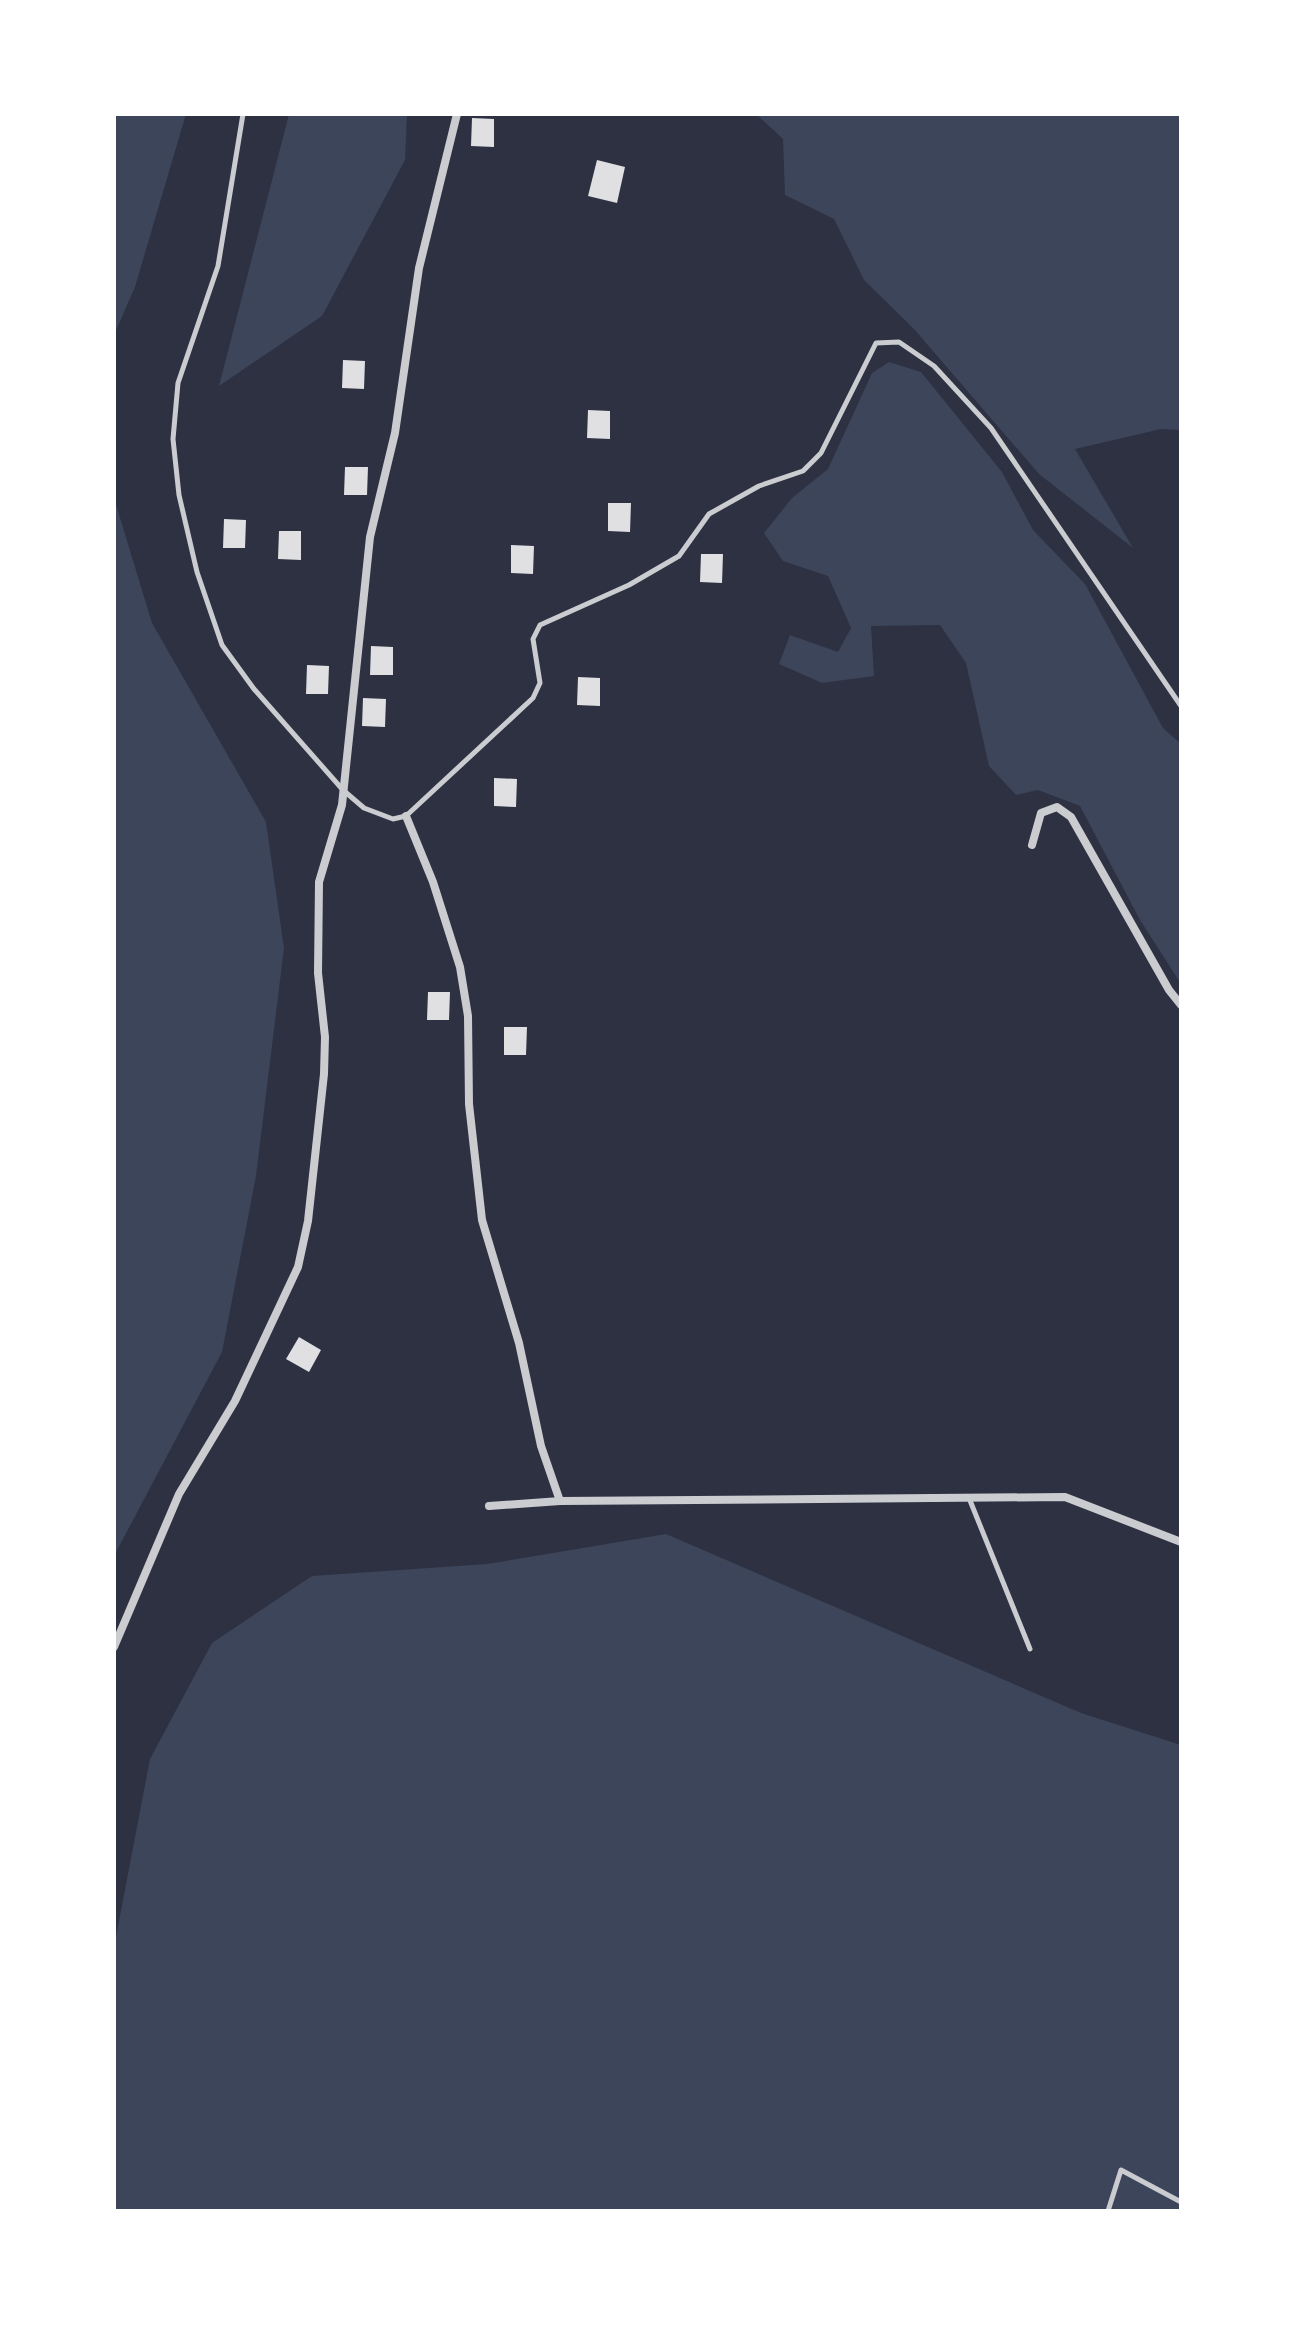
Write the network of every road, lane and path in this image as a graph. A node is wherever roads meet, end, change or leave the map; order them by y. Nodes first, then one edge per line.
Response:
1 (243, 114) edge
2 (457, 114) edge
3 (1181, 706) edge
4 (343, 790) junction
5 (406, 816) junction
6 (1032, 845) dead end
7 (1181, 1005) edge
8 (969, 1497) junction
9 (560, 1501) junction
10 (489, 1506) dead end
11 (1181, 1542) edge
12 (114, 1647) edge
13 (1030, 1649) dead end
14 (1181, 2202) edge
15 (1108, 2211) edge

1 - 4 lane
2 - 4 street
3 - 5 lane
4 - 5 lane
4 - 12 street
5 - 9 street
6 - 7 street
8 - 9 street
8 - 11 street
8 - 13 lane
9 - 10 street
14 - 15 lane

